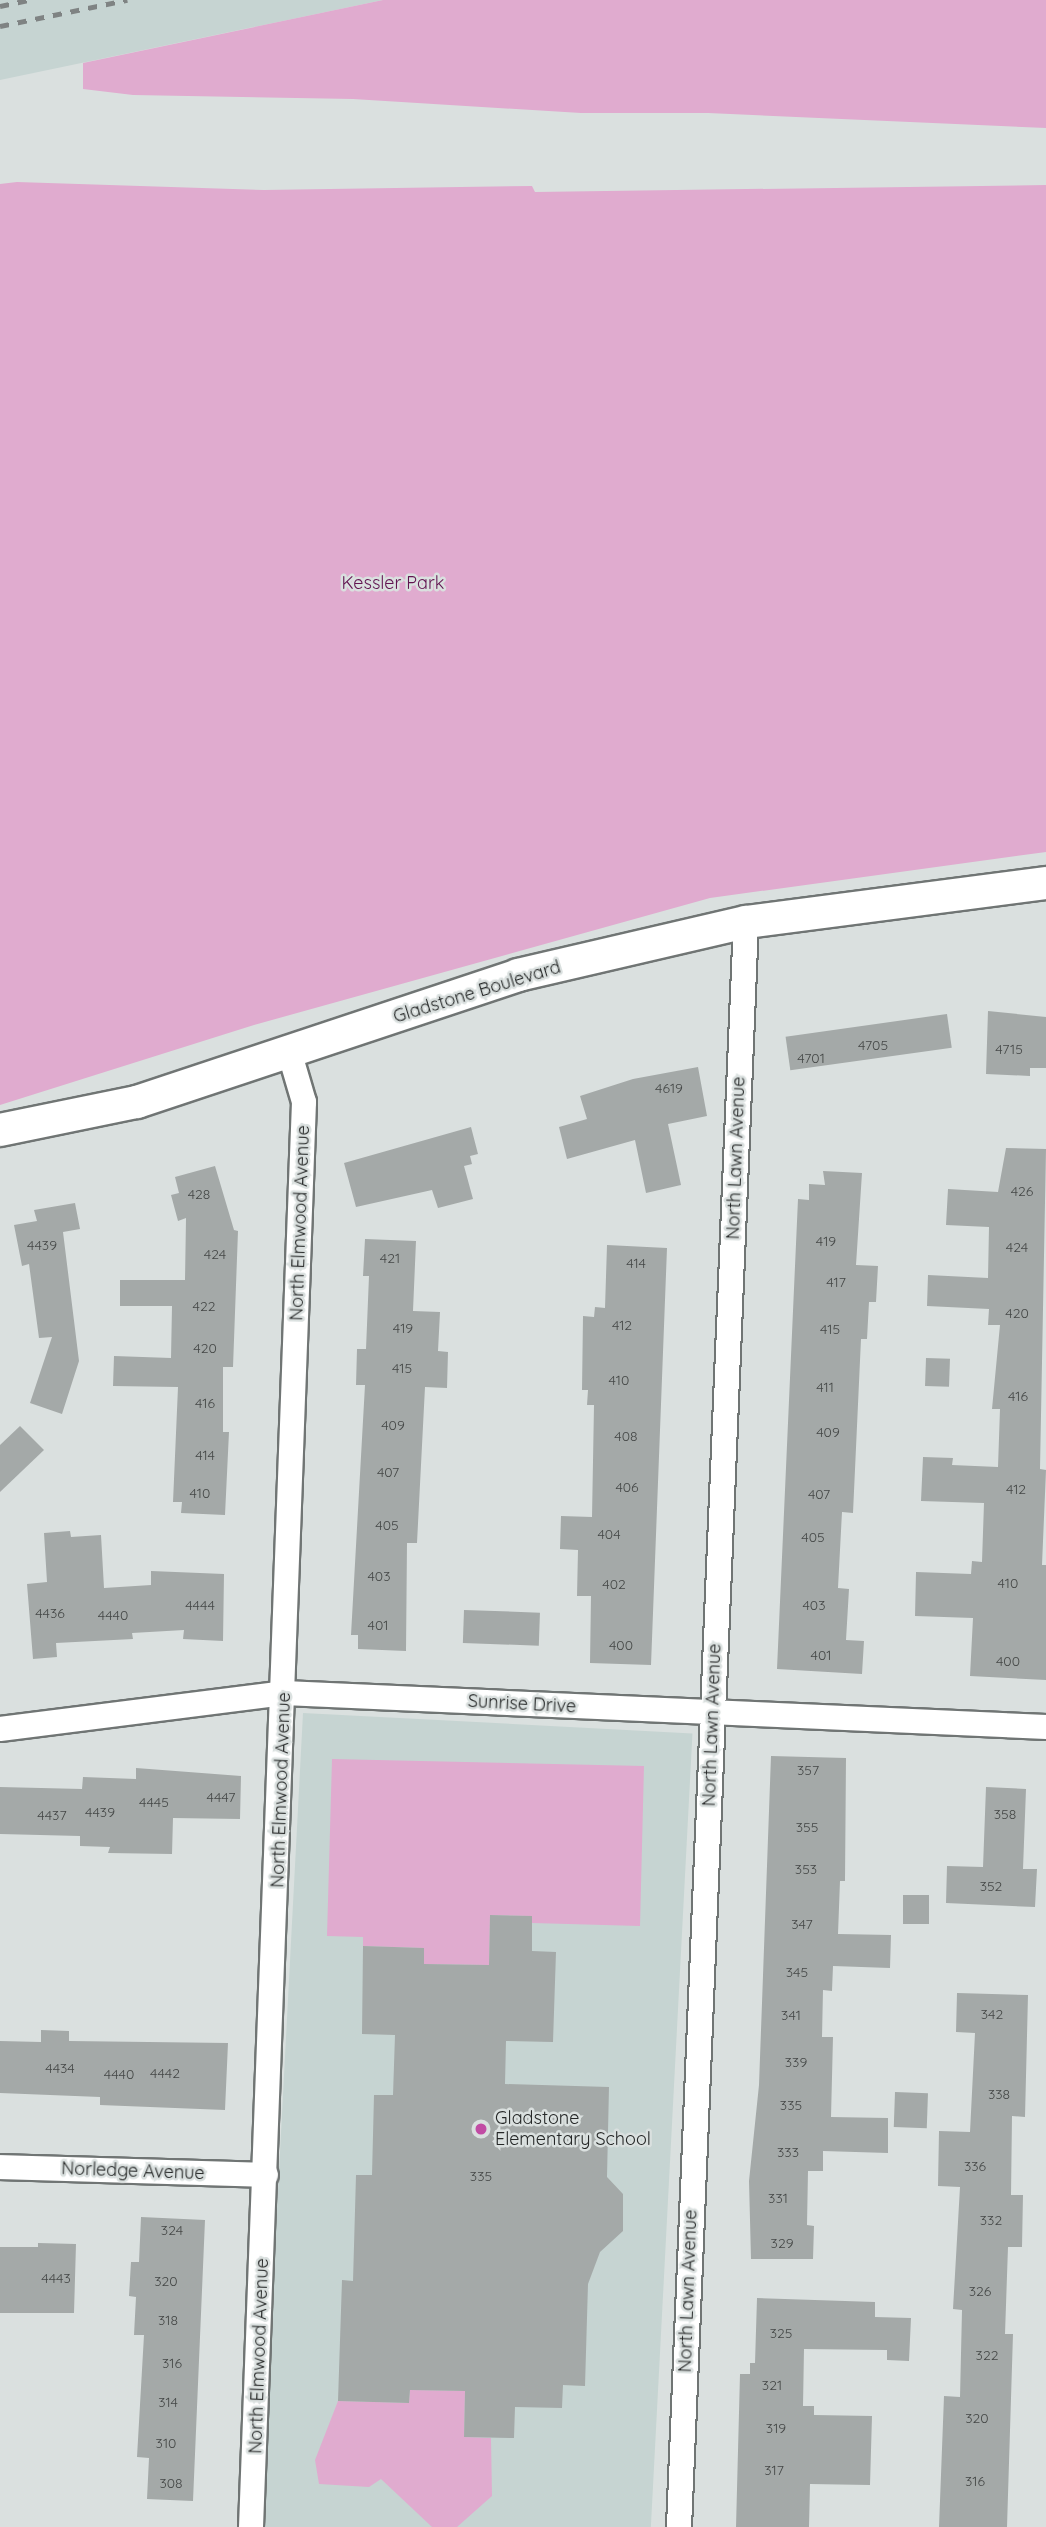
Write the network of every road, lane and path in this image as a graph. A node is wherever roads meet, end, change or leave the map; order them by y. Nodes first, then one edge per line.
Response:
1 (1046, 883) edge
2 (746, 922) junction
3 (289, 1054) junction
4 (0, 1130) edge
5 (284, 1693) junction
6 (713, 1712) junction
7 (1046, 1727) edge
8 (0, 1730) edge
9 (0, 2167) edge
10 (266, 2175) junction
11 (251, 2527) edge
12 (678, 2527) edge

1 - 2 street, Gladstone Boulevard
2 - 3 street, Gladstone Boulevard
2 - 6 street, North Lawn Avenue
3 - 4 street, Gladstone Boulevard
3 - 5 street, North Elmwood Avenue
5 - 6 street, Sunrise Drive
5 - 8 street, Sunrise Drive
5 - 10 street, North Elmwood Avenue
6 - 7 street, Sunrise Drive
6 - 12 street, North Lawn Avenue
9 - 10 street, Norledge Avenue
10 - 11 street, North Elmwood Avenue

